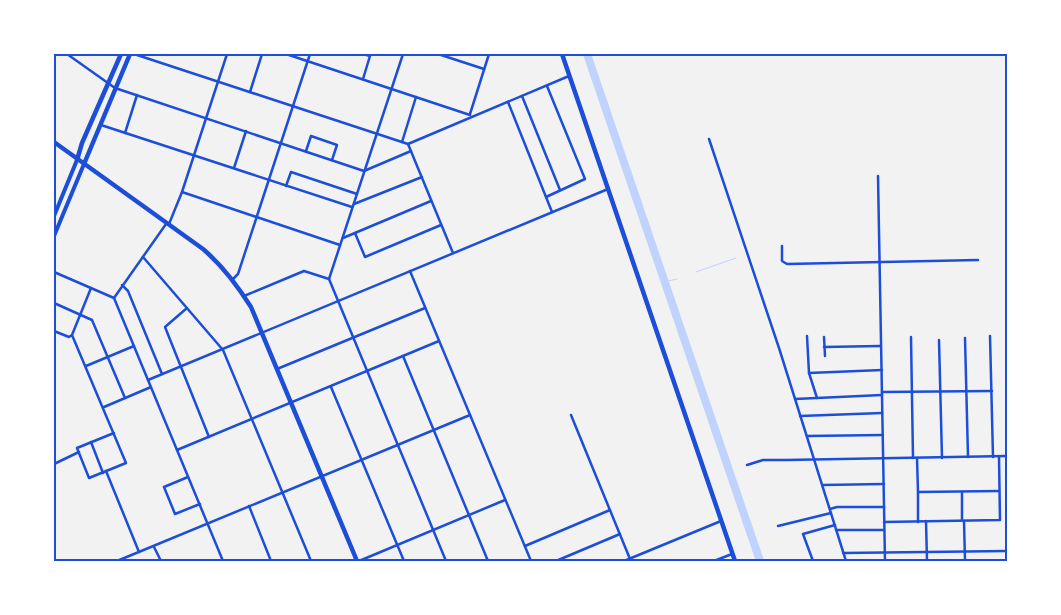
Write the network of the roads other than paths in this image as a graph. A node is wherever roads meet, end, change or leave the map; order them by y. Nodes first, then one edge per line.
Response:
1 (67, 54) edge
2 (121, 54) edge
3 (130, 54) edge
4 (134, 54) edge
5 (227, 54) edge
6 (262, 54) edge
7 (286, 54) edge
8 (310, 54) edge
9 (363, 54) edge
10 (403, 54) edge
11 (438, 54) edge
12 (489, 54) edge
13 (562, 54) edge
14 (308, 61) junction
15 (484, 68) junction
16 (570, 76) junction
17 (362, 79) junction
18 (218, 81) junction
19 (109, 83) junction
20 (547, 86) junction
21 (115, 88) junction
22 (391, 89) junction
23 (250, 92) junction
24 (137, 95) junction
25 (522, 96) junction
26 (416, 97) junction
27 (508, 102) junction
28 (293, 106) junction
29 (470, 116) junction
30 (206, 119) junction
31 (100, 125) junction
32 (246, 132) junction
33 (125, 133) junction
34 (376, 133) junction
35 (708, 139) dead end
36 (54, 142) edge
37 (402, 142) junction
38 (281, 143) junction
39 (408, 144) junction
40 (306, 151) junction
41 (411, 151) junction
42 (194, 155) junction
43 (77, 160) junction
44 (332, 160) junction
45 (84, 164) junction
46 (234, 169) junction
47 (364, 171) junction
48 (878, 176) dead end
49 (422, 177) junction
50 (268, 180) junction
51 (286, 186) junction
52 (561, 190) junction
53 (608, 190) junction
54 (182, 192) junction
55 (357, 194) junction
56 (546, 197) junction
57 (431, 200) junction
58 (353, 206) junction
59 (552, 212) junction
60 (54, 216) edge
61 (256, 217) junction
62 (168, 223) junction
63 (441, 225) junction
64 (355, 233) junction
65 (54, 236) edge
66 (343, 238) junction
67 (340, 245) junction
68 (782, 246) dead end
69 (454, 253) junction
70 (143, 257) junction
71 (978, 260) dead end
72 (880, 262) junction
73 (410, 271) junction
74 (54, 272) edge
75 (233, 279) junction
76 (329, 279) junction
77 (122, 285) junction
78 (91, 288) junction
79 (244, 296) junction
80 (114, 298) junction
81 (338, 302) junction
82 (54, 303) edge
83 (187, 308) junction
84 (425, 308) junction
85 (80, 315) junction
86 (54, 331) edge
87 (262, 334) junction
88 (72, 335) junction
89 (807, 336) dead end
90 (911, 336) dead end
91 (990, 336) dead end
92 (824, 337) dead end
93 (353, 338) junction
94 (965, 338) dead end
95 (939, 340) dead end
96 (439, 341) junction
97 (134, 346) junction
98 (881, 346) junction
99 (824, 347) junction
100 (223, 350) junction
101 (403, 356) junction
102 (825, 356) dead end
103 (108, 357) junction
104 (86, 366) junction
105 (181, 367) junction
106 (277, 369) junction
107 (882, 370) junction
108 (367, 371) junction
109 (809, 373) junction
110 (162, 374) junction
111 (148, 380) junction
112 (151, 387) junction
113 (331, 387) junction
114 (912, 391) junction
115 (940, 391) junction
116 (967, 391) junction
117 (992, 391) junction
118 (882, 394) junction
119 (125, 398) junction
120 (817, 398) junction
121 (795, 399) junction
122 (291, 402) junction
123 (104, 407) junction
124 (882, 413) junction
125 (470, 415) junction
126 (571, 415) dead end
127 (800, 416) junction
128 (252, 419) junction
129 (433, 430) junction
130 (114, 433) junction
131 (883, 435) junction
132 (807, 436) junction
133 (209, 437) junction
134 (91, 442) junction
135 (398, 444) junction
136 (177, 450) junction
137 (79, 452) junction
138 (1007, 456) edge
139 (968, 457) junction
140 (994, 457) junction
141 (999, 457) junction
142 (883, 458) junction
143 (915, 458) junction
144 (942, 458) junction
145 (814, 459) junction
146 (361, 460) junction
147 (54, 464) edge
148 (747, 465) dead end
149 (104, 472) junction
150 (322, 476) junction
151 (188, 477) junction
152 (884, 484) junction
153 (822, 486) junction
154 (1000, 491) junction
155 (918, 492) junction
156 (962, 492) junction
157 (282, 493) junction
158 (505, 500) junction
159 (200, 504) junction
160 (249, 506) junction
161 (884, 507) junction
162 (610, 510) junction
163 (830, 511) junction
164 (469, 515) junction
165 (721, 521) junction
166 (926, 521) junction
167 (963, 521) junction
168 (884, 522) junction
169 (918, 522) junction
170 (208, 523) junction
171 (835, 525) junction
172 (778, 526) dead end
173 (433, 530) junction
174 (836, 530) junction
175 (884, 530) junction
176 (620, 534) junction
177 (397, 545) junction
178 (154, 546) junction
179 (524, 546) junction
180 (1007, 551) edge
181 (139, 552) junction
182 (885, 552) junction
183 (927, 552) junction
184 (965, 552) junction
185 (843, 553) junction
186 (732, 554) junction
187 (127, 557) junction
188 (630, 559) junction
189 (117, 561) edge
190 (128, 561) edge
191 (161, 561) edge
192 (223, 561) edge
193 (272, 561) edge
194 (312, 561) edge
195 (358, 561) edge
196 (404, 561) edge
197 (446, 561) edge
198 (488, 561) edge
199 (531, 561) edge
200 (556, 561) edge
201 (624, 561) edge
202 (714, 561) edge
203 (734, 561) edge
204 (813, 561) edge
205 (846, 561) edge
206 (885, 561) edge
207 (927, 561) edge
208 (965, 561) edge

1 - 19 street
2 - 19 main road
3 - 21 main road
4 - 18 street
5 - 18 street
6 - 23 street
7 - 14 street
8 - 14 street
9 - 17 street
10 - 22 street
11 - 15 street
12 - 15 street
13 - 16 main road
14 - 17 street
14 - 28 street
15 - 29 street
16 - 20 street
16 - 53 main road
17 - 22 street
18 - 23 street
18 - 30 street
19 - 21 street
19 - 43 main road
20 - 25 street
20 - 52 street
21 - 24 street
21 - 31 main road
22 - 26 street
22 - 34 street
23 - 28 street
24 - 30 street
24 - 33 street
25 - 27 street
25 - 52 street
26 - 29 street
26 - 37 street
27 - 29 street
27 - 56 street
28 - 34 street
28 - 38 street
29 - 39 street
30 - 32 street
30 - 42 street
31 - 33 street
31 - 45 main road
32 - 38 street
32 - 46 street
33 - 42 street
34 - 37 street
34 - 47 street
35 - 121 street
36 - 43 main road
37 - 39 street
38 - 40 street
38 - 50 street
39 - 41 street
40 - 44 street
40 - 44 street
41 - 47 street
41 - 49 street
42 - 46 street
42 - 54 street
43 - 45 main road
43 - 60 main road
44 - 47 street
45 - 62 main road
45 - 65 main road
46 - 50 street
47 - 55 street
48 - 72 street
49 - 57 street
49 - 58 street
50 - 51 street
50 - 61 street
51 - 55 street
51 - 58 street
52 - 56 street
53 - 59 street
53 - 165 main road
54 - 61 street
54 - 62 street
55 - 58 street
56 - 59 street
57 - 63 street
57 - 64 street
58 - 66 street
59 - 69 street
61 - 67 street
61 - 75 street
62 - 70 street
62 - 75 main road
63 - 64 street
63 - 69 street
64 - 66 street
66 - 67 street
67 - 76 street
68 - 72 street
69 - 73 street
70 - 77 street
70 - 83 street
71 - 72 street
72 - 98 street
73 - 81 street
73 - 84 street
74 - 78 street
75 - 79 main road
76 - 79 street
76 - 81 street
77 - 80 street
77 - 110 street
78 - 80 street
78 - 85 street
79 - 87 main road
80 - 97 street
81 - 87 street
81 - 93 street
82 - 85 street
83 - 100 street
83 - 105 street
84 - 93 street
84 - 96 street
85 - 88 street
85 - 103 street
86 - 88 street
87 - 100 street
87 - 106 main road
88 - 104 street
89 - 109 street
90 - 114 street
91 - 117 street
92 - 99 street
93 - 106 street
93 - 108 street
94 - 116 street
95 - 115 street
96 - 101 street
96 - 125 street
97 - 103 street
97 - 111 street
98 - 99 street
98 - 107 street
99 - 102 street
100 - 105 street
100 - 128 street
101 - 108 street
101 - 129 street
103 - 104 street
103 - 119 street
104 - 123 street
105 - 110 street
105 - 133 street
106 - 122 main road
107 - 109 street
107 - 118 street
108 - 113 street
108 - 135 street
109 - 120 street
110 - 111 street
111 - 112 street
112 - 119 street
112 - 136 street
113 - 122 street
113 - 146 street
114 - 115 street
114 - 118 street
114 - 143 street
115 - 116 street
115 - 144 street
116 - 117 street
116 - 139 street
117 - 140 street
118 - 120 street
118 - 124 street
119 - 123 street
120 - 121 street
121 - 127 street
122 - 128 street
122 - 150 main road
123 - 130 street
124 - 127 street
124 - 131 street
125 - 129 street
125 - 158 street
126 - 162 street
127 - 132 street
128 - 133 street
128 - 157 street
129 - 135 street
129 - 164 street
130 - 134 street
130 - 149 street
131 - 132 street
131 - 142 street
132 - 145 street
133 - 136 street
134 - 137 street
134 - 149 street
135 - 146 street
135 - 173 street
136 - 151 street
137 - 147 street
137 - 149 street
138 - 141 street
139 - 140 street
139 - 144 street
140 - 141 street
141 - 154 street
142 - 143 street
142 - 145 street
142 - 152 street
143 - 144 street
143 - 155 street
145 - 148 street
145 - 153 street
146 - 150 street
146 - 177 street
149 - 181 street
150 - 157 street
150 - 195 main road
151 - 159 street
151 - 159 street
152 - 153 street
152 - 161 street
153 - 163 street
154 - 156 street
154 - 167 street
155 - 156 street
155 - 169 street
156 - 167 street
157 - 160 street
157 - 194 street
158 - 164 street
158 - 179 street
159 - 170 street
160 - 170 street
160 - 193 street
161 - 163 street
161 - 168 street
162 - 176 street
162 - 179 street
163 - 171 street
163 - 172 street
164 - 173 street
164 - 198 street
165 - 186 main road
165 - 188 street
166 - 167 street
166 - 169 street
166 - 183 street
167 - 184 street
168 - 169 street
168 - 175 street
170 - 178 street
170 - 192 street
171 - 174 street
171 - 204 street
173 - 177 street
173 - 197 street
174 - 175 street
174 - 185 street
175 - 182 street
176 - 188 street
176 - 200 street
177 - 195 street
177 - 196 street
178 - 181 street
178 - 191 street
179 - 199 street
180 - 184 street
181 - 187 street
182 - 183 street
182 - 185 street
182 - 206 street
183 - 184 street
183 - 207 street
184 - 208 street
185 - 205 street
186 - 202 street
186 - 203 main road
187 - 189 street
187 - 190 street
188 - 201 street

